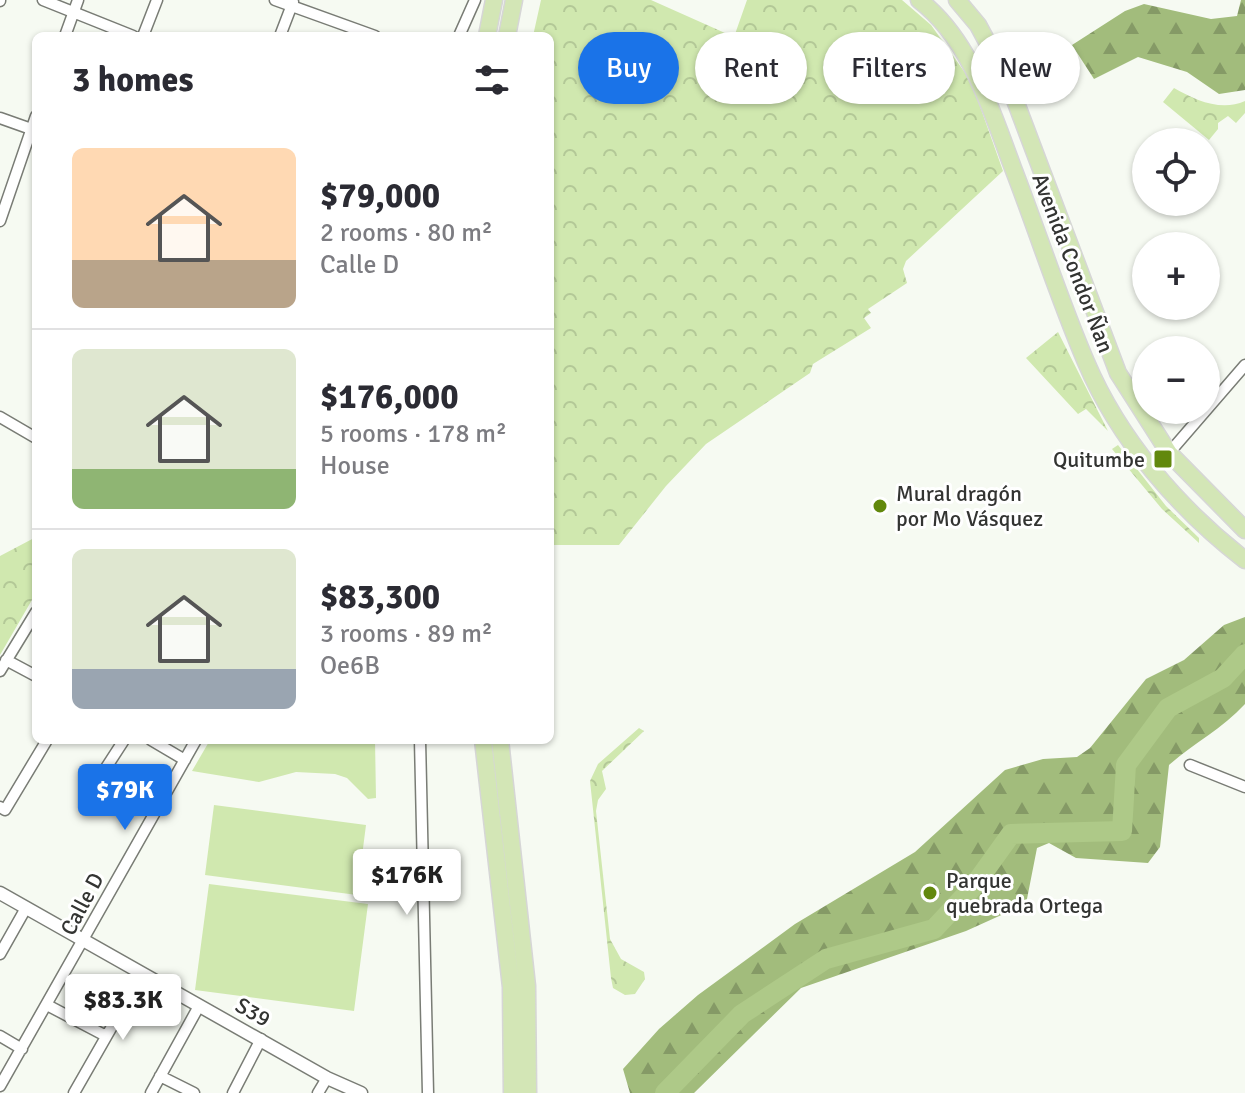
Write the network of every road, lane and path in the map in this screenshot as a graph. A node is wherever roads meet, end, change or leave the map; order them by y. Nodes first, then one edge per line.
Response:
1 (43, 0) edge
2 (78, 0) edge
3 (157, 0) edge
4 (275, 0) edge
5 (475, 0) edge
6 (494, 0) edge
7 (514, 0) edge
8 (919, 0) edge
9 (957, 0) edge
10 (293, 3) edge
11 (73, 12) junction
12 (66, 32) edge
13 (123, 32) edge
14 (145, 32) edge
15 (282, 32) edge
16 (363, 32) edge
17 (461, 32) edge
18 (488, 32) edge
19 (508, 32) edge
20 (0, 118) edge
21 (32, 129) edge
22 (32, 135) edge
23 (0, 220) edge
24 (1245, 365) edge
25 (0, 417) edge
26 (32, 436) edge
27 (1169, 453) junction
28 (1245, 530) edge
29 (1245, 560) edge
30 (32, 618) edge
31 (6, 660) junction
32 (0, 671) edge
33 (32, 674) edge
34 (45, 744) edge
35 (121, 744) edge
36 (158, 744) edge
37 (194, 744) edge
38 (420, 744) edge
39 (483, 744) edge
40 (500, 744) edge
41 (185, 760) junction
42 (1190, 765) dead end
43 (1245, 787) edge
44 (91, 791) dead end
45 (0, 807) edge
46 (508, 813) junction
47 (490, 814) junction
48 (0, 893) edge
49 (26, 908) junction
50 (85, 941) junction
51 (0, 954) edge
52 (142, 974) junction
53 (47, 1005) junction
54 (199, 1006) junction
55 (0, 1036) edge
56 (106, 1036) junction
57 (261, 1039) junction
58 (22, 1049) junction
59 (160, 1076) junction
60 (327, 1078) junction
61 (0, 1086) edge
62 (74, 1093) edge
63 (151, 1093) edge
64 (194, 1093) edge
65 (233, 1093) edge
66 (318, 1093) edge
67 (361, 1093) edge
68 (428, 1093) edge
69 (512, 1093) edge
70 (528, 1093) edge

1 - 11 street
2 - 11 street
3 - 14 street
4 - 10 street
5 - 17 street
6 - 18 main road
7 - 19 main road
8 - 29 main road, Avenida Condor Ñan
9 - 27 main road, Avenida Condor Ñan
10 - 15 street
10 - 16 street
11 - 12 street
11 - 13 street
20 - 21 street
22 - 23 street
24 - 27 street
25 - 26 street
27 - 28 main road, Avenida Condor Ñan
30 - 31 street
31 - 32 street
31 - 33 street
34 - 45 street
35 - 44 street
36 - 41 street
37 - 41 street, Calle D
38 - 68 street
39 - 47 main road
40 - 46 main road
41 - 50 street, Calle D
42 - 43 street
46 - 47 main road
46 - 70 main road
47 - 69 main road
48 - 49 street, S39
49 - 50 street, S39
49 - 51 street
50 - 52 street, S39
50 - 53 street, Calle D
52 - 54 street, S39
52 - 56 street
53 - 56 street
53 - 58 street, Calle D
54 - 57 street, S39
54 - 59 street
55 - 58 street
56 - 62 street
57 - 60 street, S39
57 - 65 street
58 - 61 street, Calle D
59 - 63 street
59 - 64 street
60 - 66 street
60 - 67 street, S39

